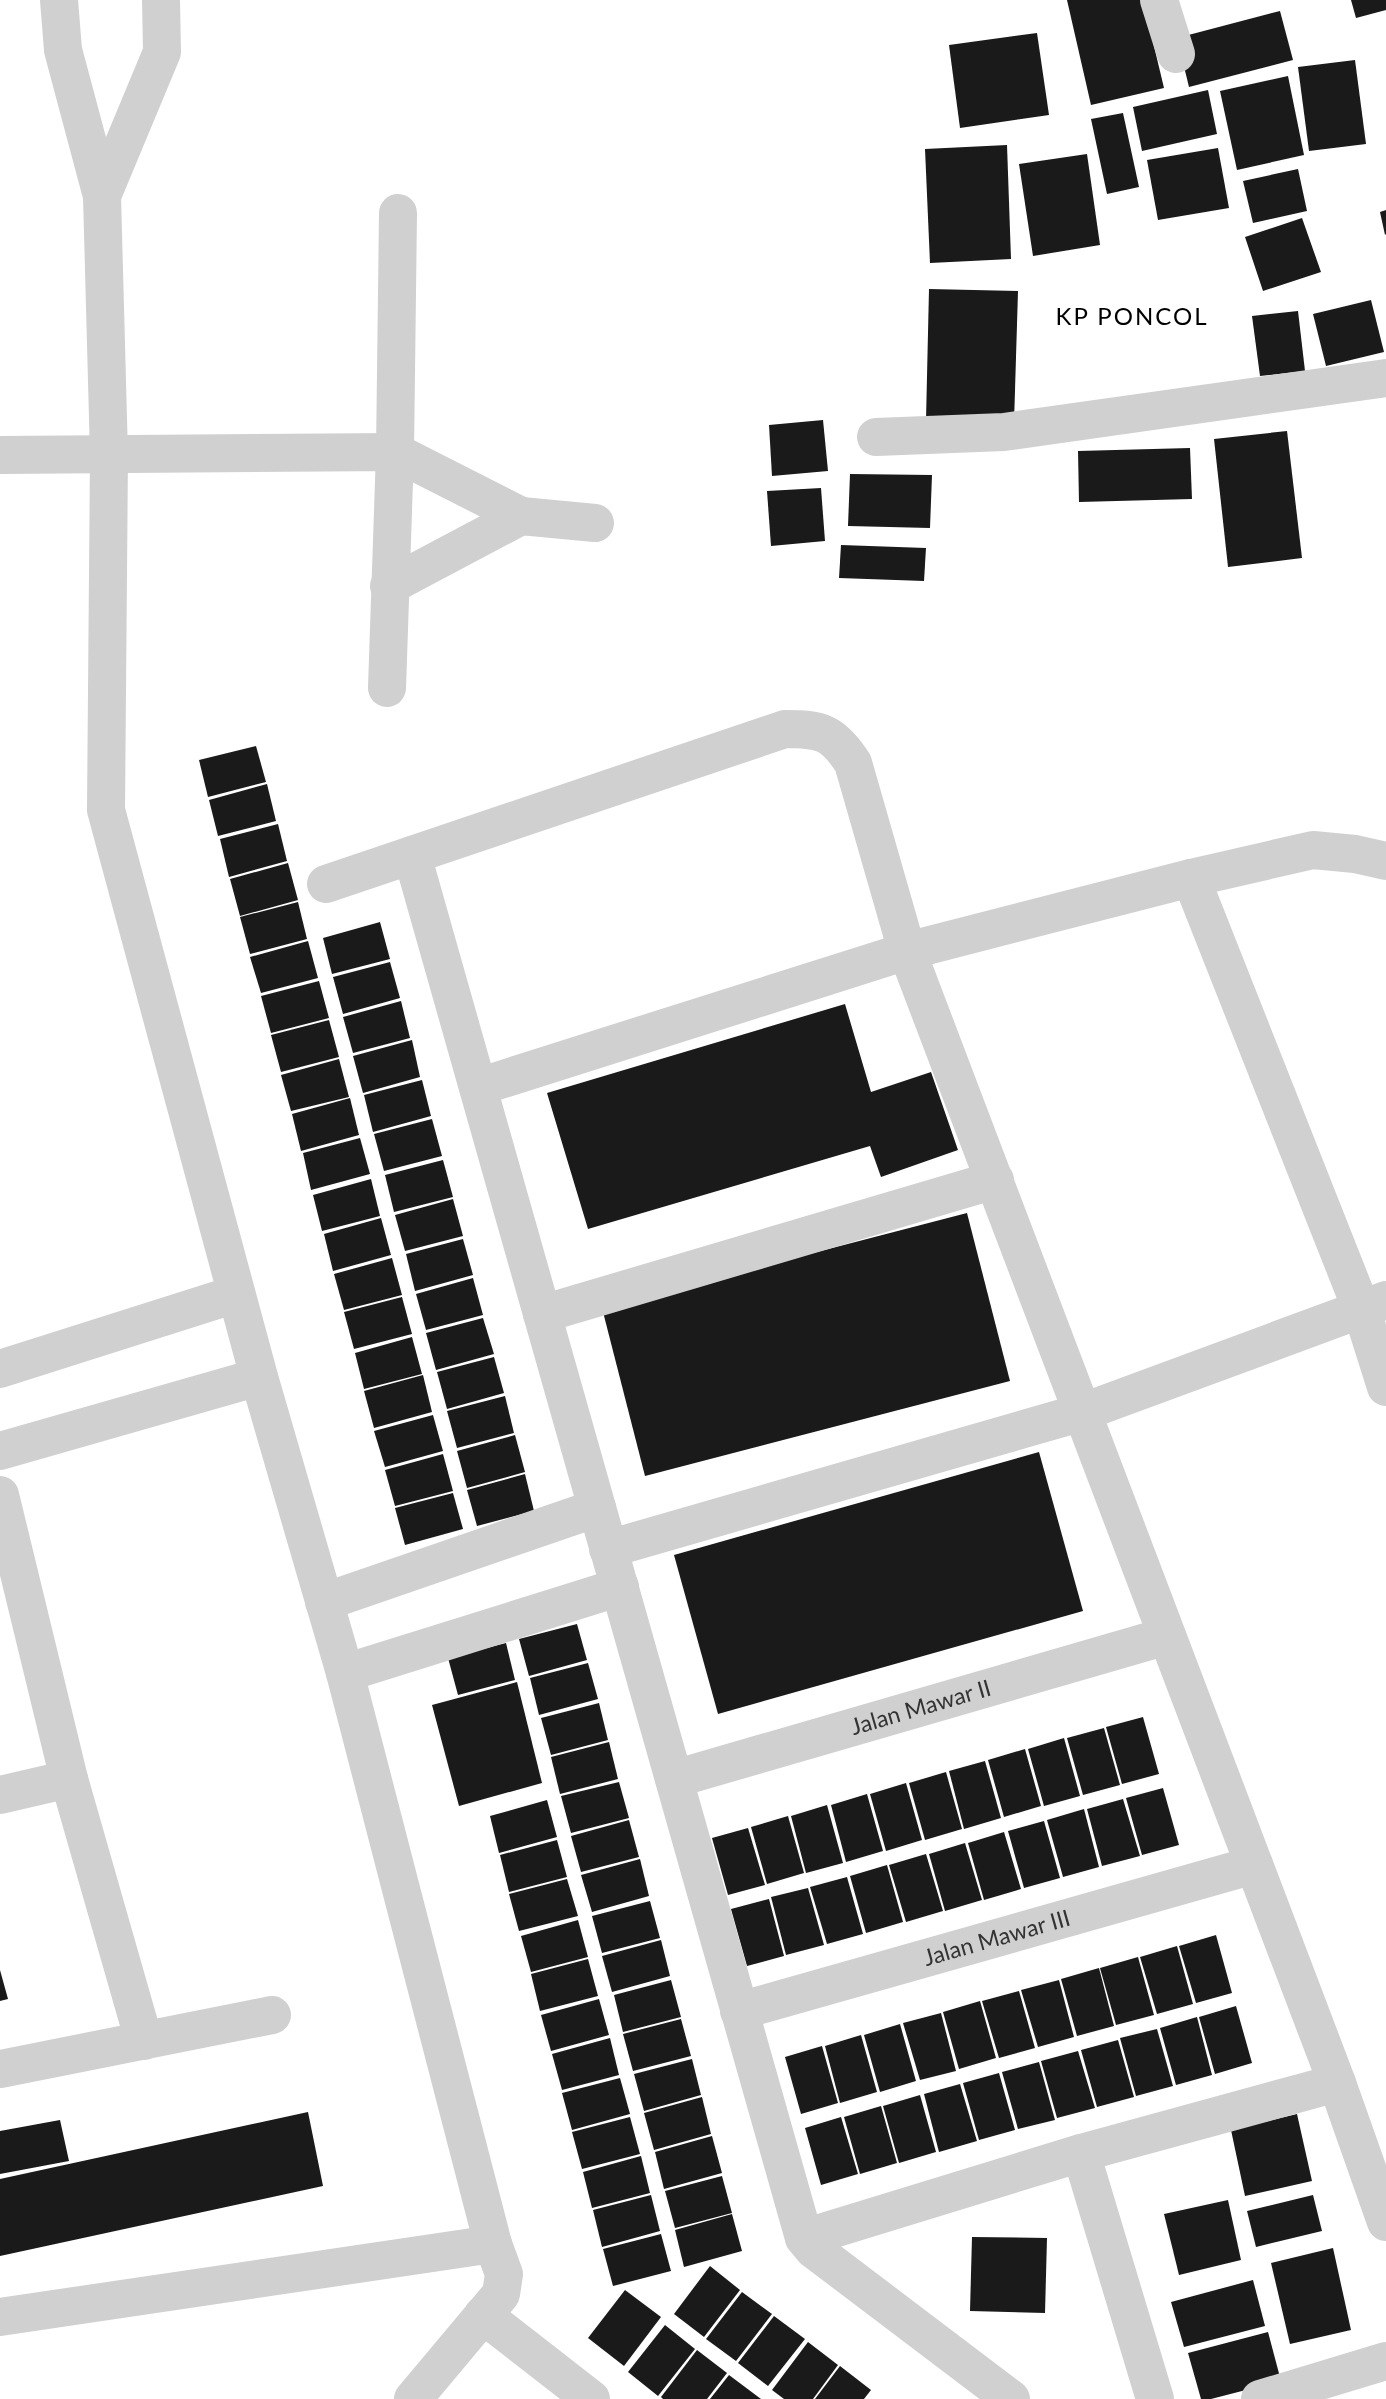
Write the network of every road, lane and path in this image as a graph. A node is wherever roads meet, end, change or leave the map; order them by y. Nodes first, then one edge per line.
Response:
1 (59, 0) edge
2 (161, 0) edge
3 (1159, 0) edge
4 (1175, 54) dead end
5 (102, 196) junction
6 (398, 213) dead end
7 (1386, 377) edge
8 (876, 437) dead end
9 (395, 452) junction
10 (109, 455) junction
11 (0, 456) edge
12 (521, 516) junction
13 (595, 523) dead end
14 (389, 586) junction
15 (387, 688) dead end
16 (412, 855) junction
17 (1386, 861) edge
18 (1191, 878) junction
19 (326, 884) dead end
20 (908, 951) junction
21 (478, 1087) junction
22 (995, 1180) junction
23 (236, 1294) junction
24 (1373, 1304) edge
25 (542, 1314) junction
26 (0, 1370) edge
27 (259, 1377) junction
28 (1386, 1387) edge
29 (1083, 1412) junction
30 (0, 1451) edge
31 (597, 1508) junction
32 (3, 1518) edge
33 (608, 1549) junction
34 (620, 1587) junction
35 (324, 1602) junction
36 (1167, 1636) junction
37 (345, 1672) junction
38 (69, 1779) junction
39 (674, 1779) junction
40 (0, 1795) edge
41 (1254, 1865) junction
42 (739, 2011) junction
43 (272, 2015) dead end
44 (144, 2041) junction
45 (0, 2069) edge
46 (1336, 2083) junction
47 (1081, 2153) junction
48 (1386, 2222) edge
49 (804, 2238) junction
50 (494, 2244) junction
51 (483, 2315) junction
52 (0, 2317) edge
53 (1386, 2361) edge
54 (413, 2399) edge
55 (591, 2399) edge
56 (1011, 2399) edge
57 (1155, 2399) edge
58 (1260, 2399) edge

1 - 5 street
2 - 5 street
3 - 4 street
5 - 10 street
6 - 9 street
7 - 8 street
9 - 10 street
9 - 12 street
9 - 14 street
10 - 11 street
10 - 23 street
12 - 13 street
12 - 14 street
14 - 15 street
16 - 19 street
16 - 20 street
16 - 21 street
17 - 18 street
18 - 20 street
18 - 24 street
20 - 21 street
20 - 22 street
21 - 25 street
22 - 25 street
22 - 29 street
23 - 26 street
23 - 27 street
24 - 28 street
24 - 29 street
25 - 31 street
27 - 30 street
27 - 35 street
29 - 33 street
29 - 36 street
31 - 33 street
31 - 35 street
32 - 38 street
33 - 34 street
34 - 37 street
34 - 39 street
35 - 37 street
36 - 39 street, Jalan Mawar II
36 - 41 street
37 - 50 street
38 - 40 street
38 - 44 street
39 - 42 street
41 - 42 street, Jalan Mawar III
41 - 46 street
42 - 49 street
43 - 44 street
44 - 45 street
46 - 47 street
46 - 48 street
47 - 49 street
47 - 57 street
49 - 56 street
50 - 51 street
50 - 52 street
51 - 54 street
51 - 55 street
53 - 58 street

